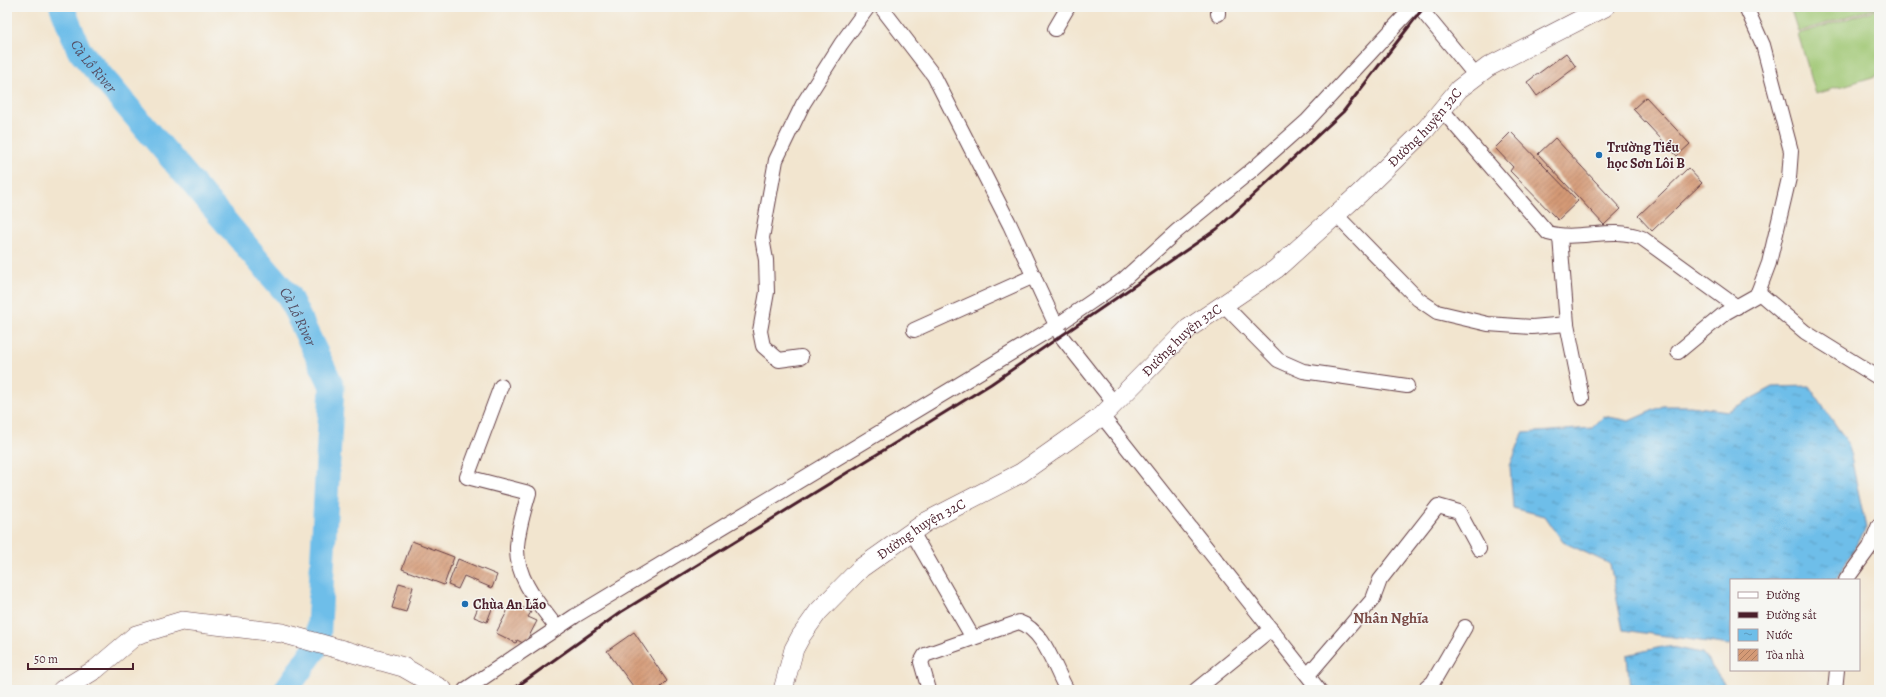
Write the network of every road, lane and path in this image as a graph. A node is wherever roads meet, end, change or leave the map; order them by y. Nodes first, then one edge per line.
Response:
1 (868, 7) edge
2 (881, 7) edge
3 (1068, 7) edge
4 (1413, 7) edge
5 (1419, 7) edge
6 (1605, 7) edge
7 (1746, 7) edge
8 (1055, 29) dead end
9 (1476, 76) junction
10 (1442, 110) junction
11 (1336, 215) junction
12 (1560, 237) junction
13 (1034, 276) junction
14 (1758, 292) junction
15 (1224, 305) junction
16 (1737, 307) junction
17 (1567, 324) junction
18 (1056, 326) junction
19 (914, 330) dead end
20 (1678, 352) dead end
21 (801, 357) dead end
22 (1879, 378) edge
23 (501, 386) dead end
24 (1407, 386) dead end
25 (1582, 398) dead end
26 (1108, 410) junction
27 (1879, 526) edge
28 (912, 532) junction
29 (1479, 549) dead end
30 (1847, 579) edge
31 (1464, 627) dead end
32 (557, 628) junction
33 (1271, 629) junction
34 (973, 638) junction
35 (1837, 671) edge
36 (1308, 675) junction
37 (62, 690) edge
38 (443, 690) edge
39 (464, 690) edge
40 (784, 690) edge
41 (929, 690) edge
42 (1067, 690) edge
43 (1196, 690) edge
44 (1319, 690) edge
45 (1424, 690) edge
46 (1835, 690) edge

1 - 21 street
2 - 13 street
3 - 8 street
4 - 18 street
5 - 9 street
6 - 9 street, Đường huyện 32C
7 - 14 street
9 - 10 street, Đường huyện 32C
10 - 11 street, Đường huyện 32C
10 - 12 street
11 - 15 street, Đường huyện 32C
11 - 17 street
12 - 16 street
12 - 17 street
13 - 18 street
13 - 19 street
14 - 16 street
14 - 22 street
15 - 24 street
15 - 26 street, Đường huyện 32C
16 - 20 street
17 - 25 street
18 - 26 street
18 - 32 street
23 - 32 street
26 - 28 street, Đường huyện 32C
26 - 33 street
27 - 30 street
28 - 34 street
28 - 40 street, Đường huyện 32C
29 - 36 street
31 - 45 street
32 - 39 street
33 - 36 street
33 - 43 street
34 - 41 street
34 - 42 street
35 - 46 street
36 - 44 street
37 - 38 street

